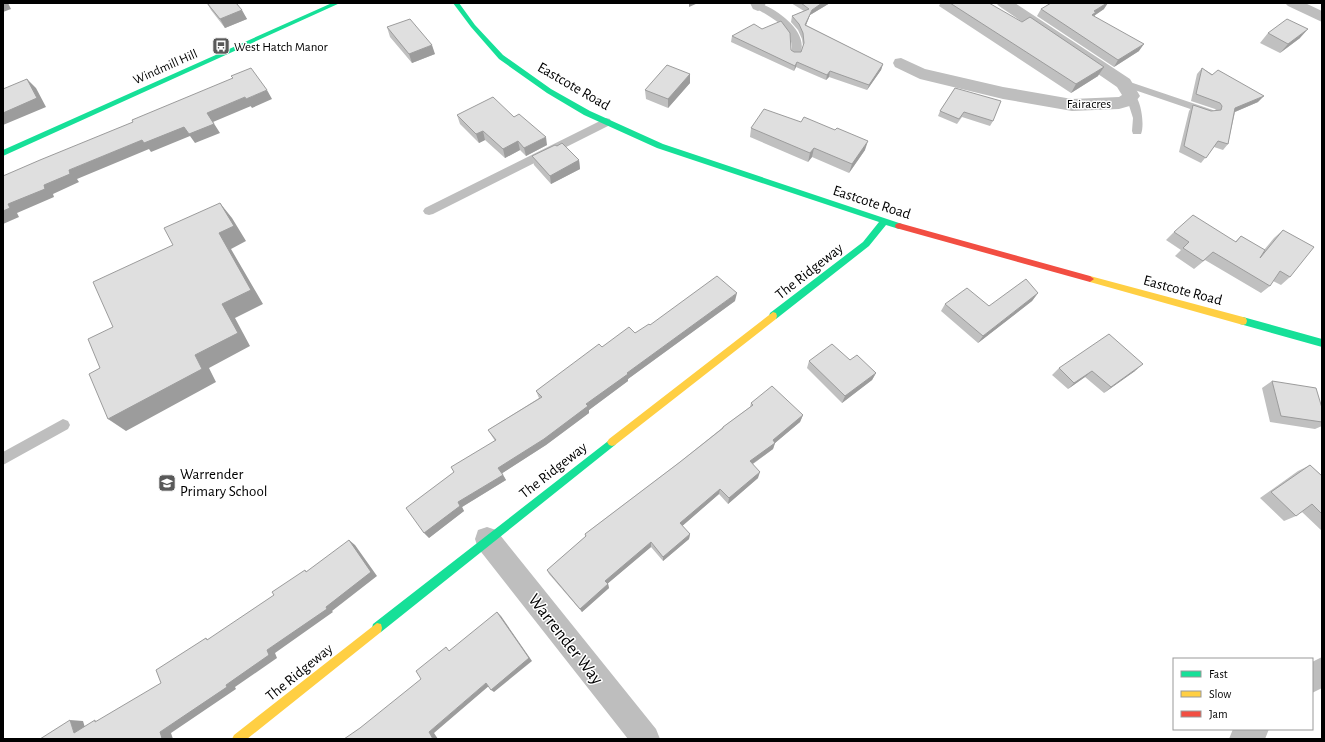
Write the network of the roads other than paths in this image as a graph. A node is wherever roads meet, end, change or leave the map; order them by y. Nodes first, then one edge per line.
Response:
1 (337, 3) edge
2 (456, 3) edge
3 (1293, 3) edge
4 (758, 5) edge
5 (1012, 5) edge
6 (1322, 16) edge
7 (796, 54) edge
8 (901, 64) dead end
9 (1127, 90) junction
10 (1211, 113) edge
11 (606, 122) junction
12 (1137, 131) dead end
13 (3, 153) edge
14 (429, 211) dead end
15 (884, 222) junction
16 (1322, 343) edge
17 (63, 425) dead end
18 (3, 459) edge
19 (487, 539) junction
20 (1322, 671) edge
21 (1313, 678) edge
22 (1254, 730) edge
23 (238, 739) edge
24 (646, 739) edge
25 (1243, 739) edge

1 - 13 street, Windmill Hill
2 - 11 street, Eastcote Road
3 - 6 street
4 - 7 lane
5 - 9 street, Fairacres
8 - 9 street, Fairacres
9 - 10 lane
9 - 12 lane
11 - 14 lane
11 - 15 street, Eastcote Road
15 - 16 street, Eastcote Road
15 - 19 street, The Ridgeway
17 - 18 lane
19 - 23 street, The Ridgeway
19 - 24 street, Warrender Way
20 - 21 street
22 - 25 street

